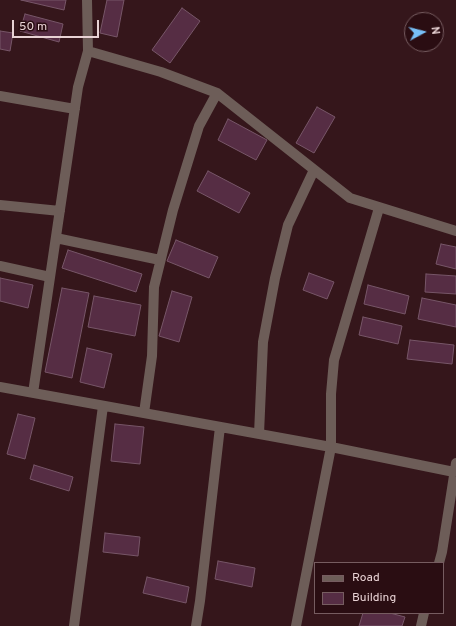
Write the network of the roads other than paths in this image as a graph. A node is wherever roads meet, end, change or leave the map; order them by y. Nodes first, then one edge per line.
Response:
1 (87, 0) edge
2 (88, 51) junction
3 (217, 93) junction
4 (0, 96) edge
5 (75, 109) junction
6 (314, 170) junction
7 (0, 205) edge
8 (379, 208) junction
9 (60, 212) junction
10 (456, 231) edge
11 (56, 238) junction
12 (160, 260) junction
13 (0, 266) edge
14 (50, 278) junction
15 (0, 387) edge
16 (33, 393) junction
17 (104, 406) junction
18 (144, 413) junction
19 (220, 427) junction
20 (259, 434) junction
21 (330, 446) junction
22 (455, 474) edge
23 (439, 562) edge
24 (424, 614) edge
25 (74, 626) edge
26 (196, 626) edge
27 (296, 626) edge
28 (421, 626) edge

1 - 2 street
2 - 3 street
2 - 5 street
3 - 6 street
3 - 12 street
4 - 5 street
5 - 9 street
6 - 8 street
6 - 20 street
7 - 9 street
8 - 10 street
8 - 21 street
9 - 11 street
11 - 12 street
11 - 14 street
12 - 18 street
13 - 14 street
14 - 16 street
15 - 16 street
16 - 17 street
17 - 18 street
17 - 25 street
18 - 19 street
19 - 20 street
19 - 26 street
20 - 21 street
21 - 22 street
21 - 27 street
22 - 23 street
24 - 28 street

